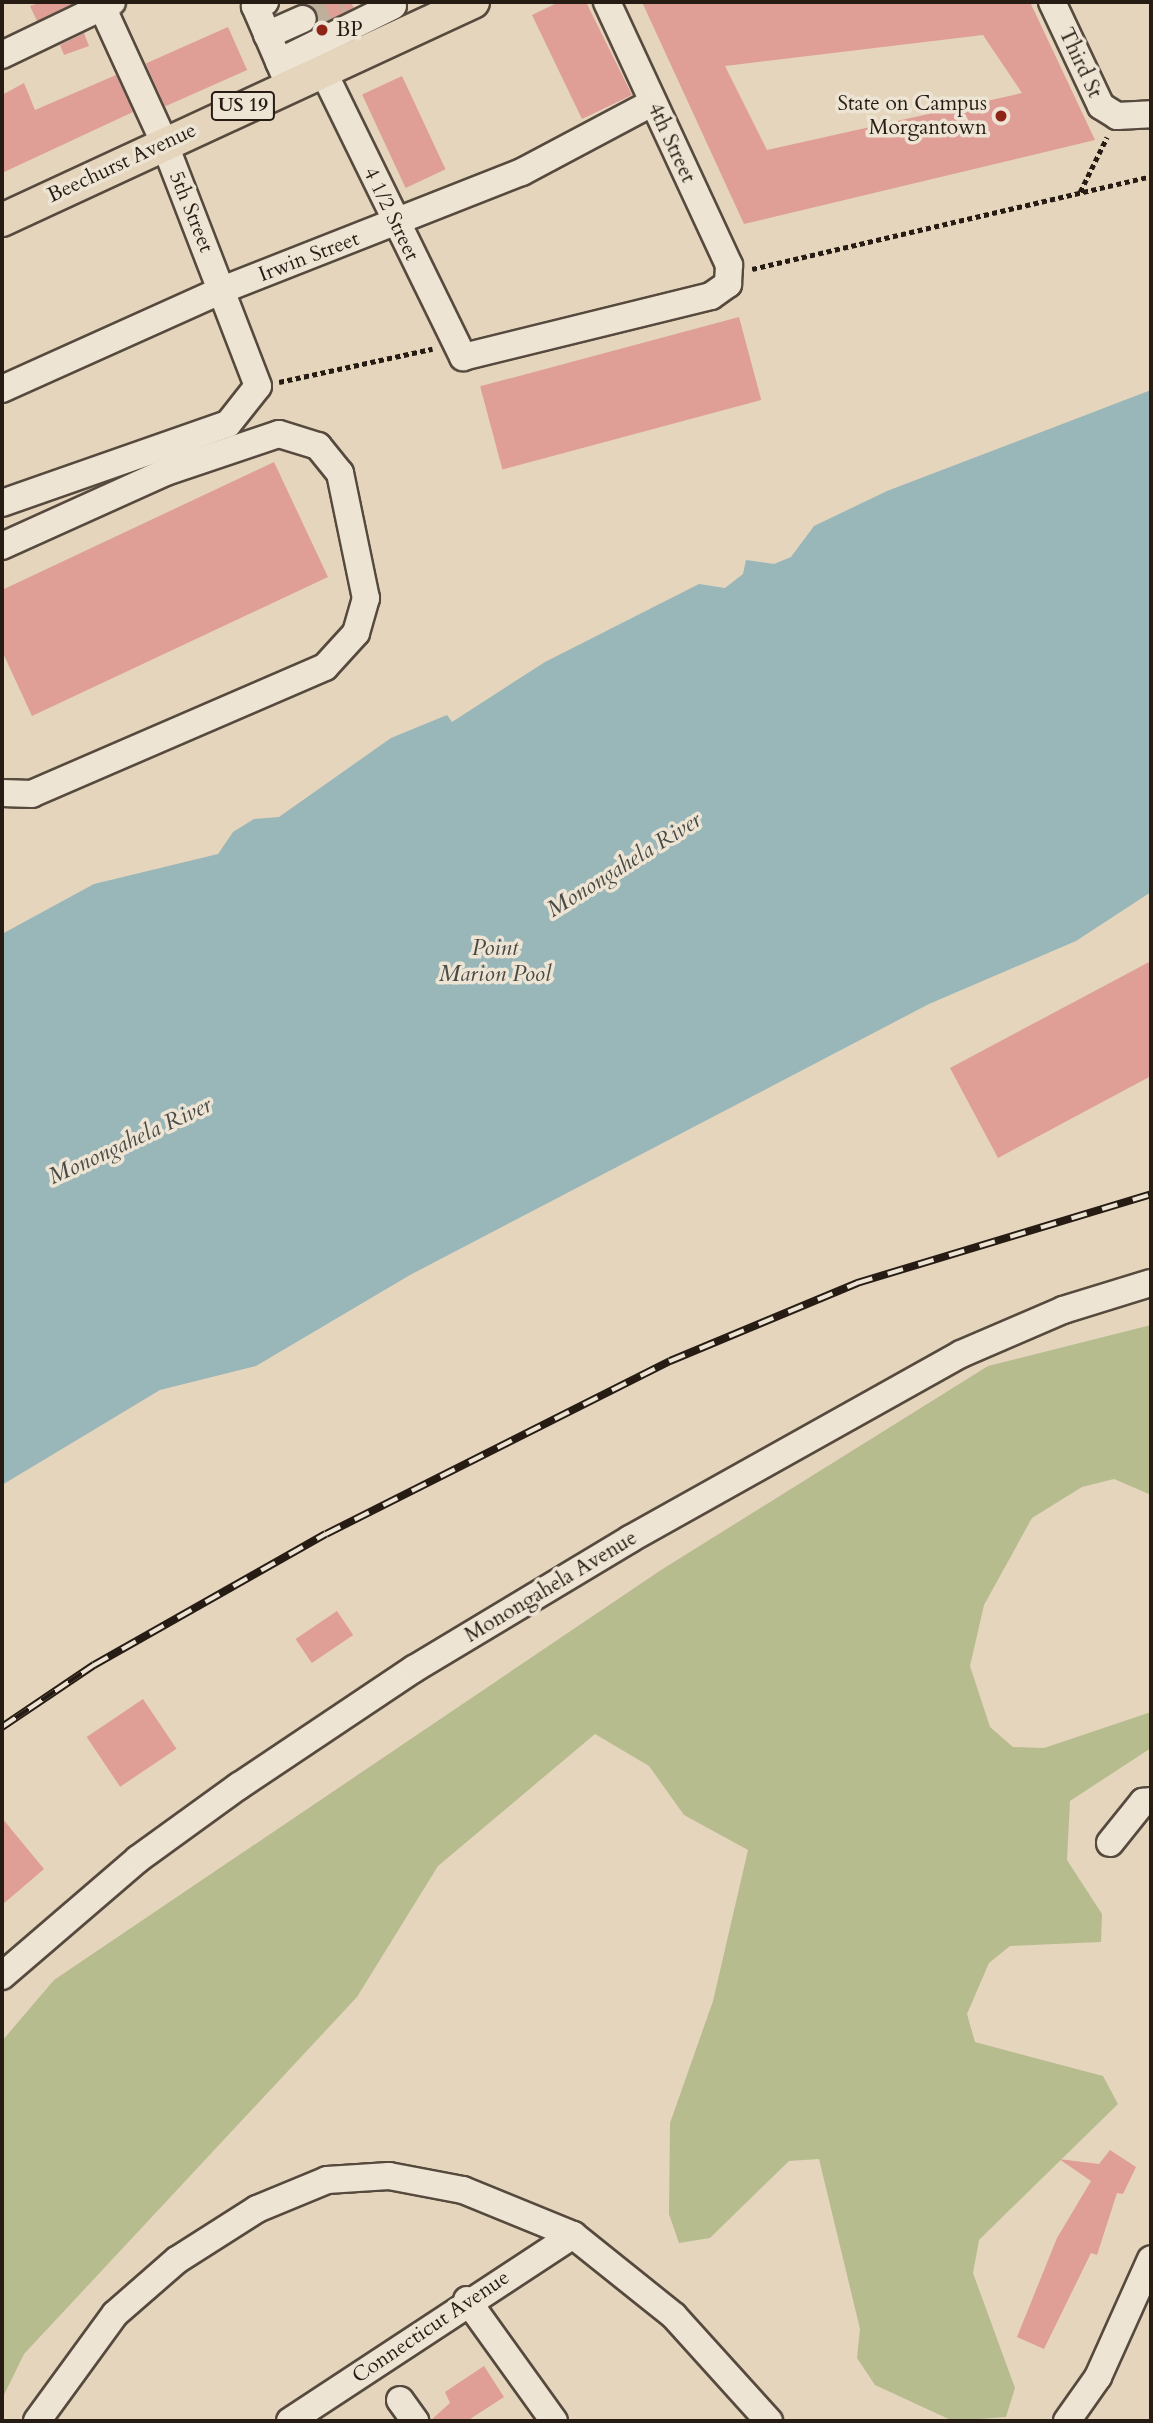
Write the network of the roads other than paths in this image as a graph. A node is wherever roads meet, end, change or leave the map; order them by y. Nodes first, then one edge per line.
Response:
1 (265, 2) edge
2 (473, 2) edge
3 (607, 2) edge
4 (1052, 2) edge
5 (105, 3) edge
6 (397, 13) edge
7 (303, 19) tunnel mouth
8 (267, 35) junction
9 (2, 55) edge
10 (322, 69) junction
11 (284, 73) junction
12 (652, 103) junction
13 (1151, 114) edge
14 (164, 142) junction
15 (2, 220) edge
16 (395, 224) junction
17 (222, 290) junction
18 (463, 357) joint
19 (2, 389) edge
20 (2, 503) edge
21 (2, 546) edge
22 (2, 793) edge
23 (1151, 1283) edge
24 (1151, 1801) edge
25 (1110, 1843) dead end
26 (2, 1976) edge
27 (573, 2235) junction
28 (1151, 2259) edge
29 (467, 2300) junction
30 (37, 2421) edge
31 (290, 2421) edge
32 (554, 2421) edge
33 (769, 2421) edge
34 (1067, 2421) edge

1 - 8 street
2 - 6 main road, Beechurst Avenue / US 19
3 - 12 street, 4th Street
4 - 13 street, Third St
5 - 9 street
5 - 14 street, 5th Street
6 - 10 main road, Beechurst Avenue / US 19
6 - 11 street
7 - 8 street
8 - 11 street
10 - 11 main road, Beechurst Avenue / US 19
10 - 16 street, 4 1/2 Street
11 - 14 main road, Beechurst Avenue / US 19
12 - 16 street, Irwin Street
12 - 18 street, 4th Street
14 - 15 main road, Beechurst Avenue / US 19
14 - 17 street, 5th Street
16 - 17 street, Irwin Street
16 - 18 street, 4 1/2 Street
17 - 19 street, Irwin Street
17 - 20 street, 5th Street
21 - 22 street
23 - 26 street, Monongahela Avenue
24 - 25 street
27 - 29 street, Connecticut Avenue
27 - 30 street
27 - 33 street
28 - 34 street
29 - 31 street, Connecticut Avenue
29 - 32 street

